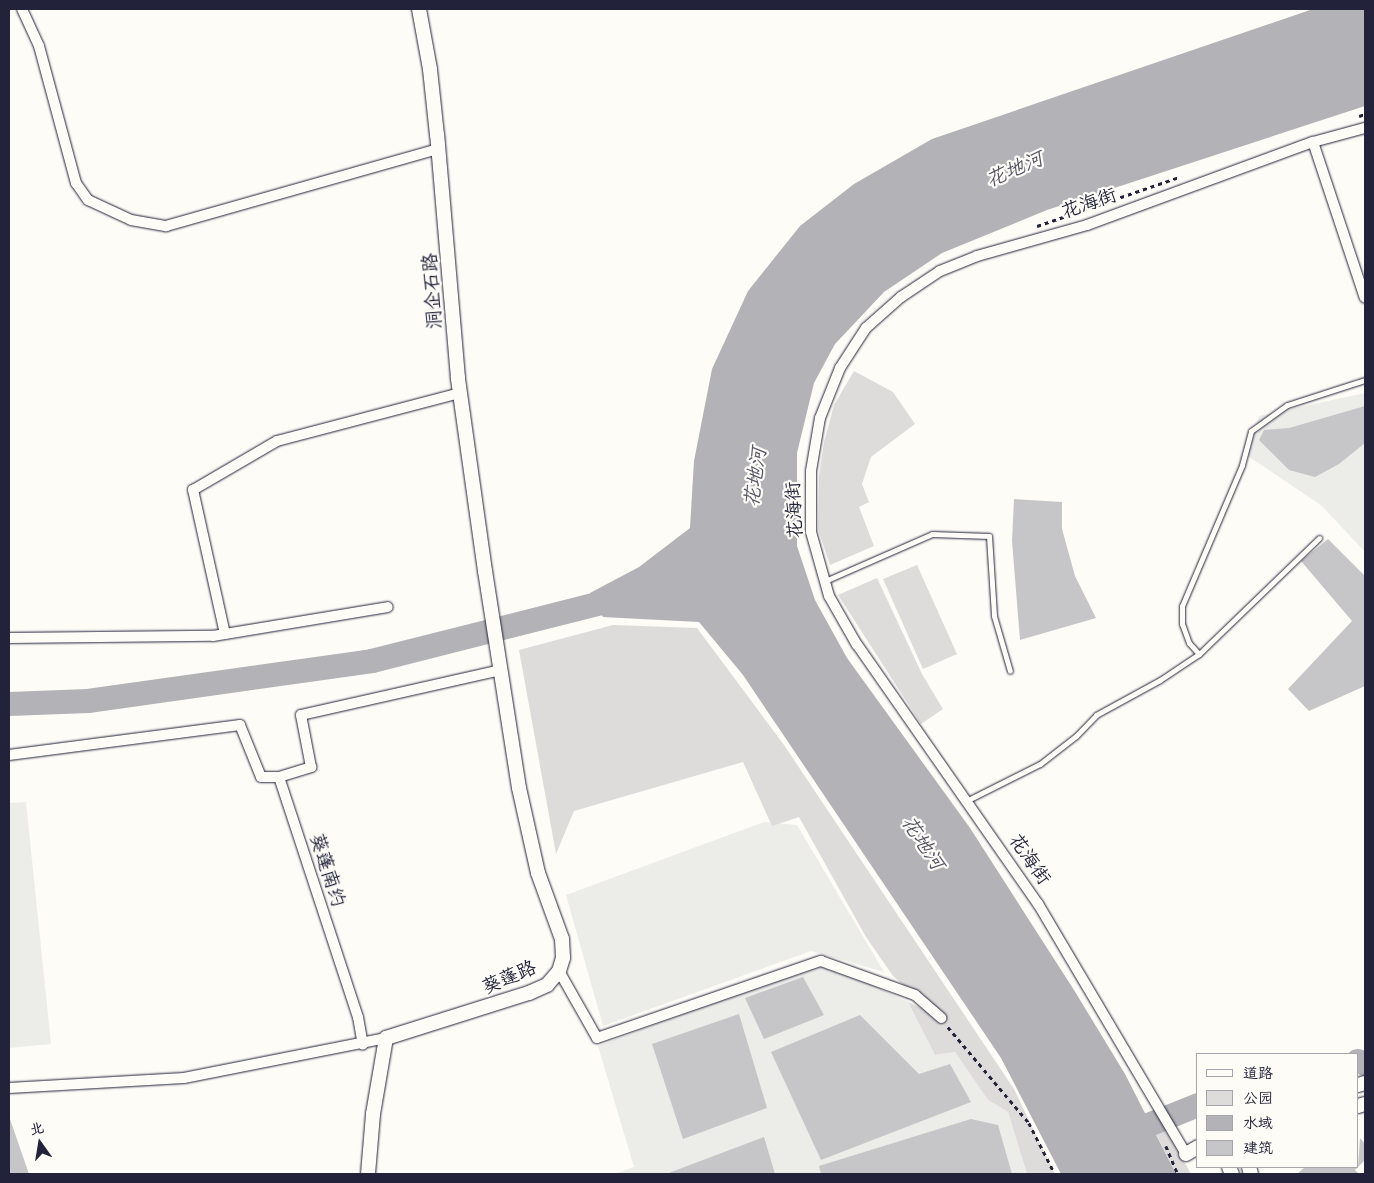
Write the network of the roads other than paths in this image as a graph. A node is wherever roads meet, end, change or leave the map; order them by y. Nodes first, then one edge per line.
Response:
1 (22, 9) edge
2 (419, 9) edge
3 (1365, 128) edge
4 (1313, 142) junction
5 (439, 149) junction
6 (1365, 298) edge
7 (1365, 380) edge
8 (460, 393) junction
9 (1319, 538) dead end
10 (485, 571) joint
11 (824, 581) junction
12 (388, 607) dead end
13 (225, 634) junction
14 (9, 638) edge
15 (1199, 654) junction
16 (500, 667) junction
17 (1010, 671) dead end
18 (9, 755) edge
19 (279, 777) junction
20 (966, 801) junction
21 (559, 971) junction
22 (941, 1018) road end
23 (386, 1038) junction
24 (364, 1045) junction
25 (9, 1088) edge
26 (1192, 1150) edge
27 (368, 1174) edge

1 - 5 street
2 - 5 street, 洞企石路
3 - 4 street, 花海街
4 - 6 street
4 - 11 street, 花海街
5 - 8 street, 洞企石路
7 - 15 lane
8 - 10 street, 洞企石路
8 - 13 street
9 - 15 lane
10 - 16 street, 葵蓬路
11 - 17 lane
11 - 20 street, 花海街
12 - 13 street
13 - 14 street
15 - 20 lane
16 - 19 street
16 - 21 street, 葵蓬路
18 - 19 street
19 - 24 street, 葵蓬南约
20 - 26 street, 花海街
21 - 22 street
21 - 23 street, 葵蓬路
23 - 24 street
23 - 27 street
24 - 25 street

